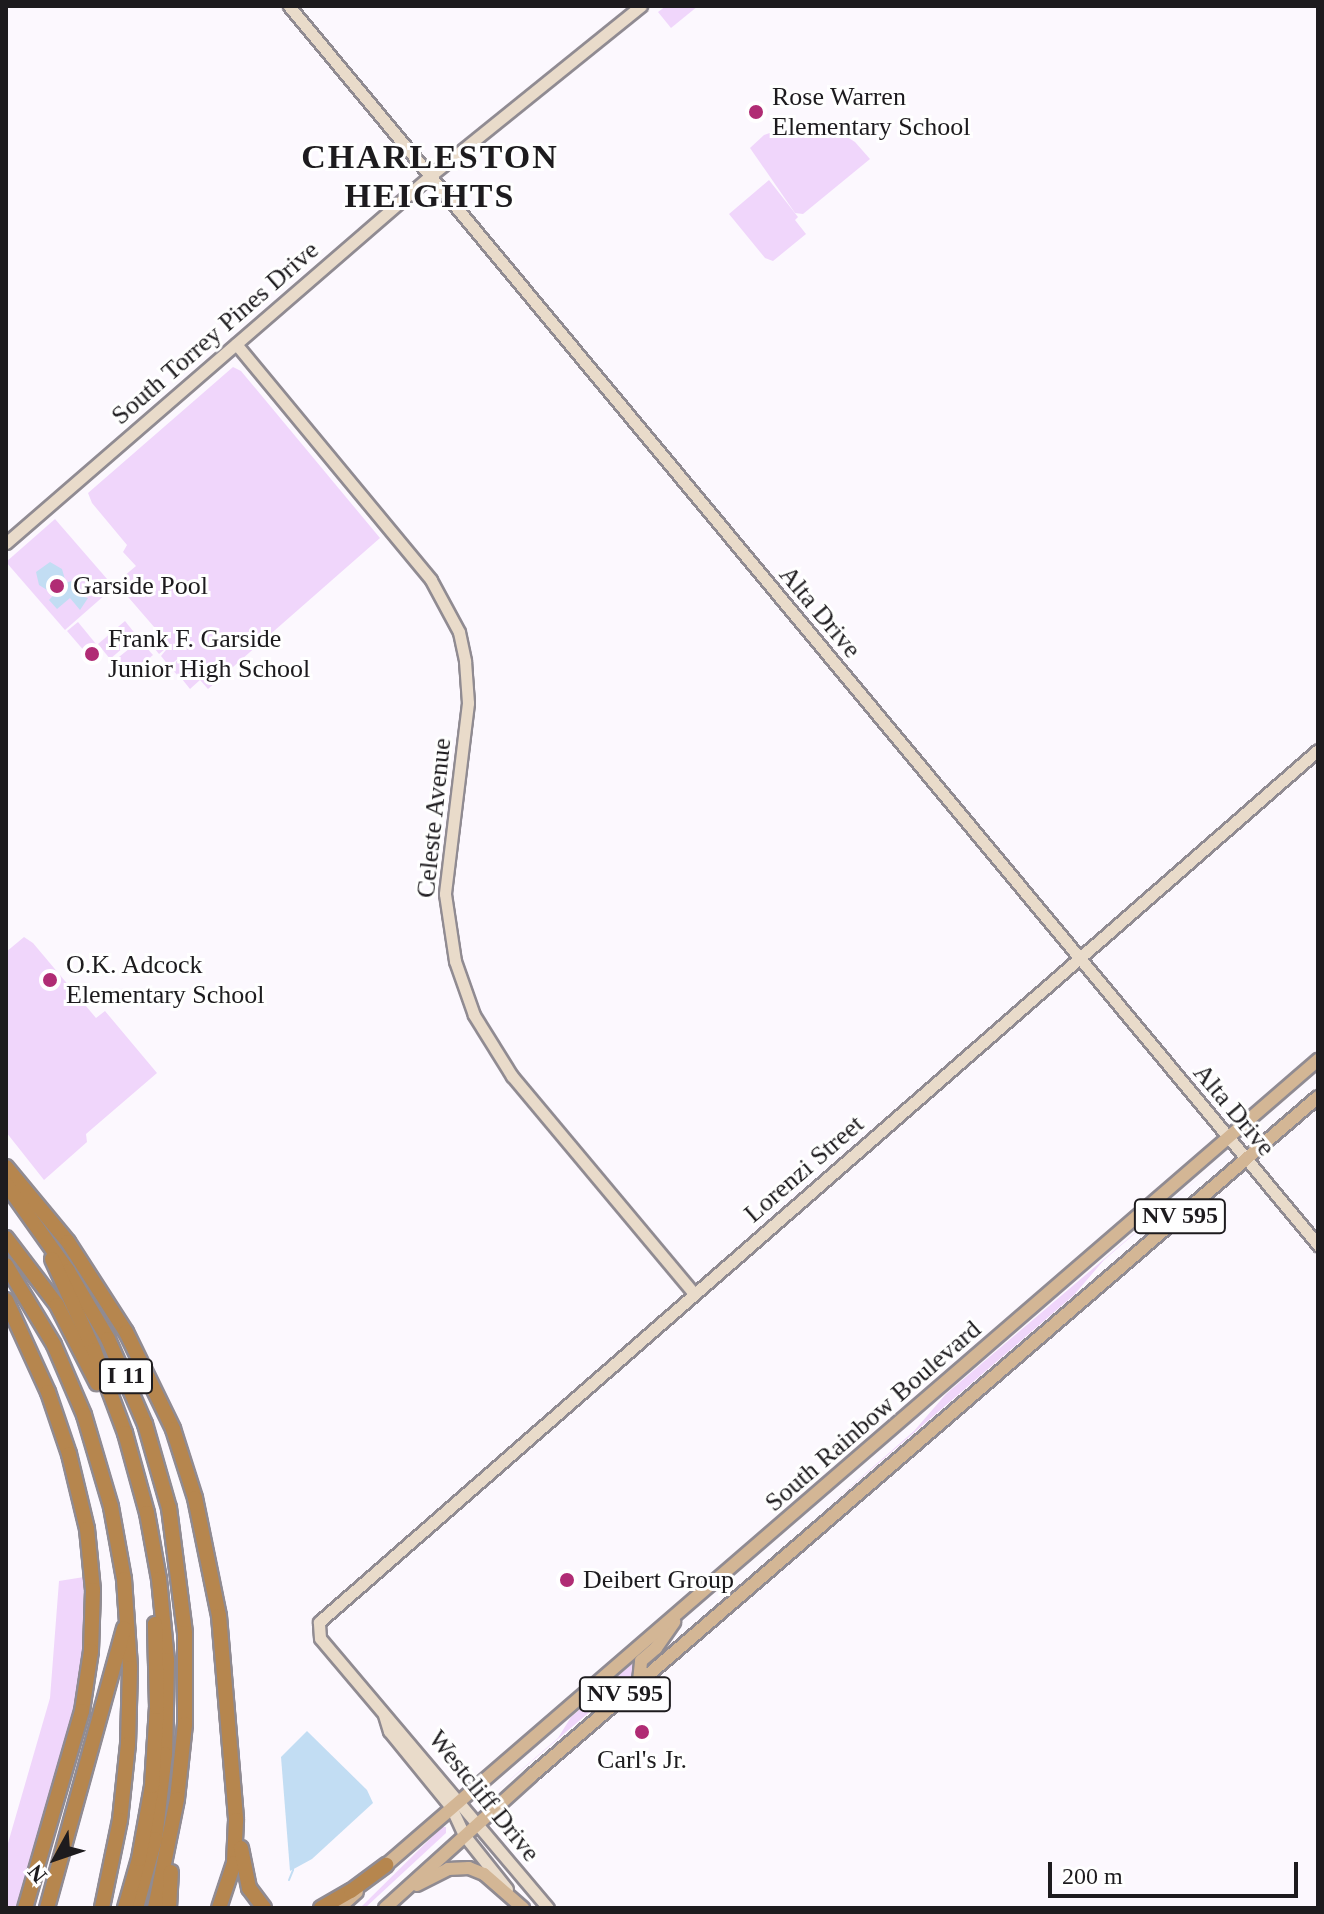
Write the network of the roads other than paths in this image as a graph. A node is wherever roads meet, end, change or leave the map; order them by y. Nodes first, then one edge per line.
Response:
1 (289, 6) edge
2 (641, 6) edge
3 (430, 176) junction
4 (236, 344) junction
5 (6, 543) edge
6 (1318, 750) edge
7 (1079, 958) junction
8 (1318, 1060) edge
9 (1318, 1097) edge
10 (1229, 1138) junction
11 (1246, 1159) junction
12 (6, 1167) edge
13 (9, 1189) edge
14 (6, 1238) edge
15 (1318, 1245) edge
16 (6, 1265) edge
17 (694, 1294) junction
18 (6, 1300) edge
19 (157, 1601) junction
20 (685, 1607) junction
21 (127, 1616) junction
22 (319, 1622) joint
23 (639, 1681) junction
24 (455, 1804) junction
25 (236, 1820) junction
26 (173, 1824) junction
27 (471, 1829) junction
28 (386, 1865) junction
29 (403, 1892) junction
30 (25, 1908) edge
31 (49, 1908) edge
32 (102, 1908) edge
33 (125, 1908) edge
34 (136, 1908) edge
35 (155, 1908) edge
36 (169, 1908) edge
37 (219, 1908) edge
38 (264, 1908) edge
39 (321, 1908) edge
40 (339, 1908) edge
41 (385, 1908) edge
42 (523, 1908) edge
43 (548, 1908) edge

1 - 3 main road, Alta Drive
2 - 3 main road, South Torrey Pines Drive
3 - 4 main road, South Torrey Pines Drive
3 - 7 main road, Alta Drive
4 - 5 main road, South Torrey Pines Drive
4 - 17 main road, Celeste Avenue
6 - 7 main road, Lorenzi Street
7 - 10 main road, Alta Drive
7 - 17 main road, Lorenzi Street
8 - 10 main road, South Rainbow Boulevard / NV 595
9 - 11 main road, South Rainbow Boulevard / NV 595
10 - 11 main road, Alta Drive
10 - 20 main road, South Rainbow Boulevard / NV 595
11 - 15 main road, Alta Drive
11 - 23 main road, South Rainbow Boulevard / NV 595
12 - 25 highway
13 - 19 highway
13 - 26 highway, I 11
14 - 19 highway
16 - 21 highway, I 11
17 - 22 main road, Lorenzi Street
18 - 30 highway
19 - 33 highway
19 - 34 highway
20 - 23 main road
20 - 24 main road, South Rainbow Boulevard / NV 595
21 - 31 highway
21 - 32 highway, I 11
22 - 24 main road, Westcliff Drive
23 - 27 main road, South Rainbow Boulevard / NV 595
24 - 27 main road, Westcliff Drive
24 - 27 main road, Westcliff Drive
24 - 28 main road, NV 595
25 - 37 highway
25 - 38 highway
26 - 35 highway, I 11
26 - 36 highway
27 - 29 main road, NV 595
27 - 42 main road, Westcliff Drive
27 - 43 main road, Westcliff Drive
28 - 39 highway
28 - 40 main road, NV 595
29 - 41 main road, NV 595
29 - 42 main road

